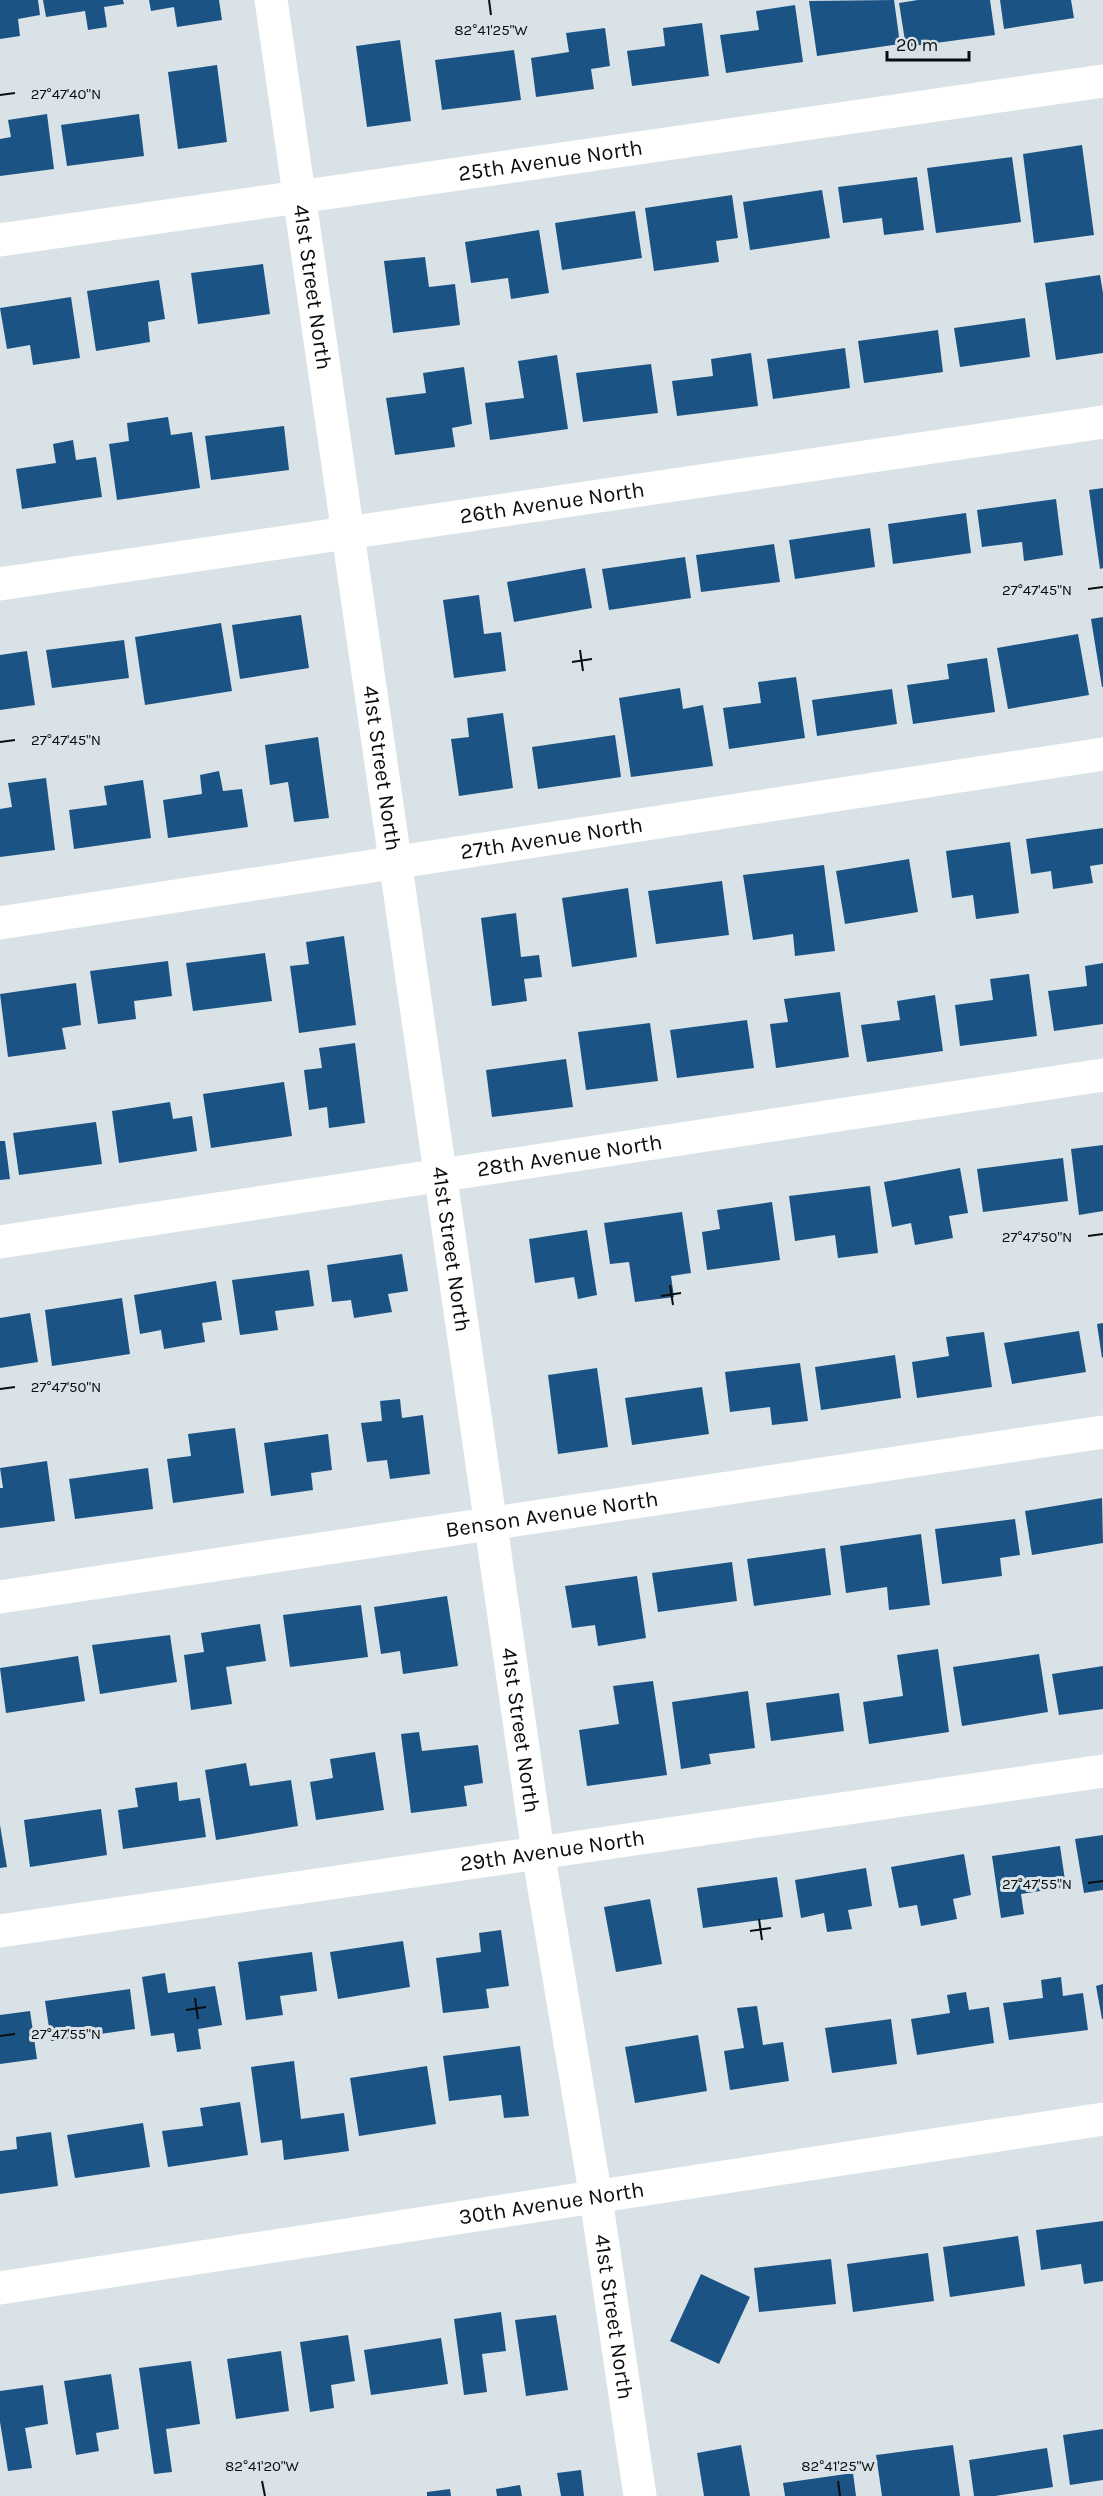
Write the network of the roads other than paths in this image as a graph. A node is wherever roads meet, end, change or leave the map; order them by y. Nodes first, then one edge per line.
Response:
1 (270, 0) edge
2 (1103, 81) edge
3 (299, 197) junction
4 (0, 240) edge
5 (1103, 422) edge
6 (348, 534) junction
7 (0, 584) edge
8 (1103, 754) edge
9 (395, 864) junction
10 (0, 923) edge
11 (1103, 1076) edge
12 (441, 1178) junction
13 (0, 1242) edge
14 (1103, 1432) edge
15 (491, 1524) junction
16 (0, 1597) edge
17 (1103, 1770) edge
18 (538, 1852) junction
19 (0, 1931) edge
20 (1103, 2119) edge
21 (596, 2198) junction
22 (0, 2288) edge
23 (640, 2496) edge

1 - 3 street, 41st Street North
2 - 3 street, 25th Avenue North
3 - 4 street, 25th Avenue North
3 - 6 street, 41st Street North
5 - 6 street, 26th Avenue North
6 - 7 street, 26th Avenue North
6 - 9 street, 41st Street North
8 - 9 street, 27th Avenue North
9 - 10 street, 27th Avenue North
9 - 12 street, 41st Street North
11 - 12 street, 28th Avenue North
12 - 13 street, 28th Avenue North
12 - 15 street, 41st Street North
14 - 15 street, Benson Avenue North
15 - 16 street, Benson Avenue North
15 - 18 street, 41st Street North
17 - 18 street, 29th Avenue North
18 - 19 street, 29th Avenue North
18 - 21 street, 41st Street North
20 - 21 street, 30th Avenue North
21 - 22 street, 30th Avenue North
21 - 23 street, 41st Street North

